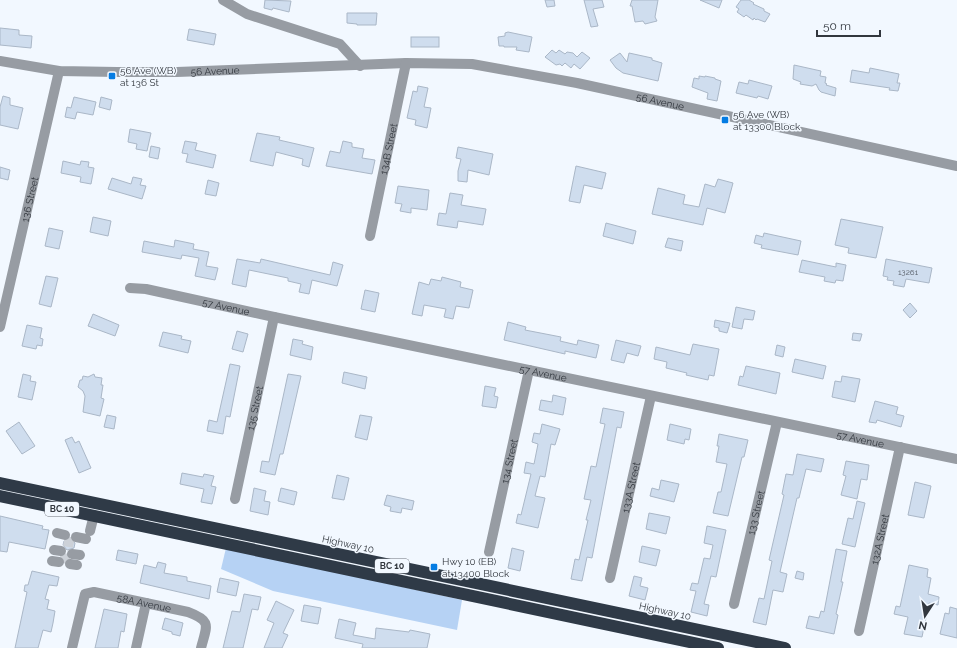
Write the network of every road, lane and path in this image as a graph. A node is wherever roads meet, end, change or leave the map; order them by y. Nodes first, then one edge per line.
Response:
1 (223, 0) edge
2 (0, 61) edge
3 (406, 63) junction
4 (360, 66) junction
5 (59, 71) junction
6 (957, 164) edge
7 (370, 236) dead end
8 (130, 288) dead end
9 (274, 317) junction
10 (0, 327) edge
11 (529, 370) junction
12 (651, 396) junction
13 (777, 422) junction
14 (900, 447) junction
15 (957, 459) edge
16 (0, 476) edge
17 (0, 483) edge
18 (0, 496) edge
19 (235, 500) dead end
20 (95, 509) junction
21 (78, 550) dead end
22 (489, 552) dead end
23 (610, 578) dead end
24 (146, 603) junction
25 (734, 604) dead end
26 (859, 631) dead end
27 (72, 648) edge
28 (136, 648) edge
29 (201, 648) edge
30 (718, 648) edge
31 (785, 648) edge

1 - 4 street
2 - 5 street, 56 Avenue
3 - 4 street, 56 Avenue
3 - 6 street, 56 Avenue
3 - 7 street, 134B Street
4 - 5 street, 56 Avenue
5 - 10 street, 136 Street
8 - 9 street, 57 Avenue
9 - 11 street, 57 Avenue
9 - 19 street, 135 Street
11 - 12 street, 57 Avenue
11 - 22 street, 134 Street
12 - 13 street, 57 Avenue
12 - 23 street, 133A Street
13 - 14 street, 57 Avenue
13 - 25 street, 133 Street
14 - 15 street, 57 Avenue
14 - 26 street, 132A Street
16 - 20 highway
17 - 20 highway, Highway 10 / BC 10
18 - 20 highway, Highway 10 / BC 10
20 - 21 street
20 - 30 highway, Highway 10 / BC 10
20 - 31 highway, Highway 10 / BC 10
24 - 27 street, 58A Avenue
24 - 28 street
24 - 29 street, 58A Avenue

